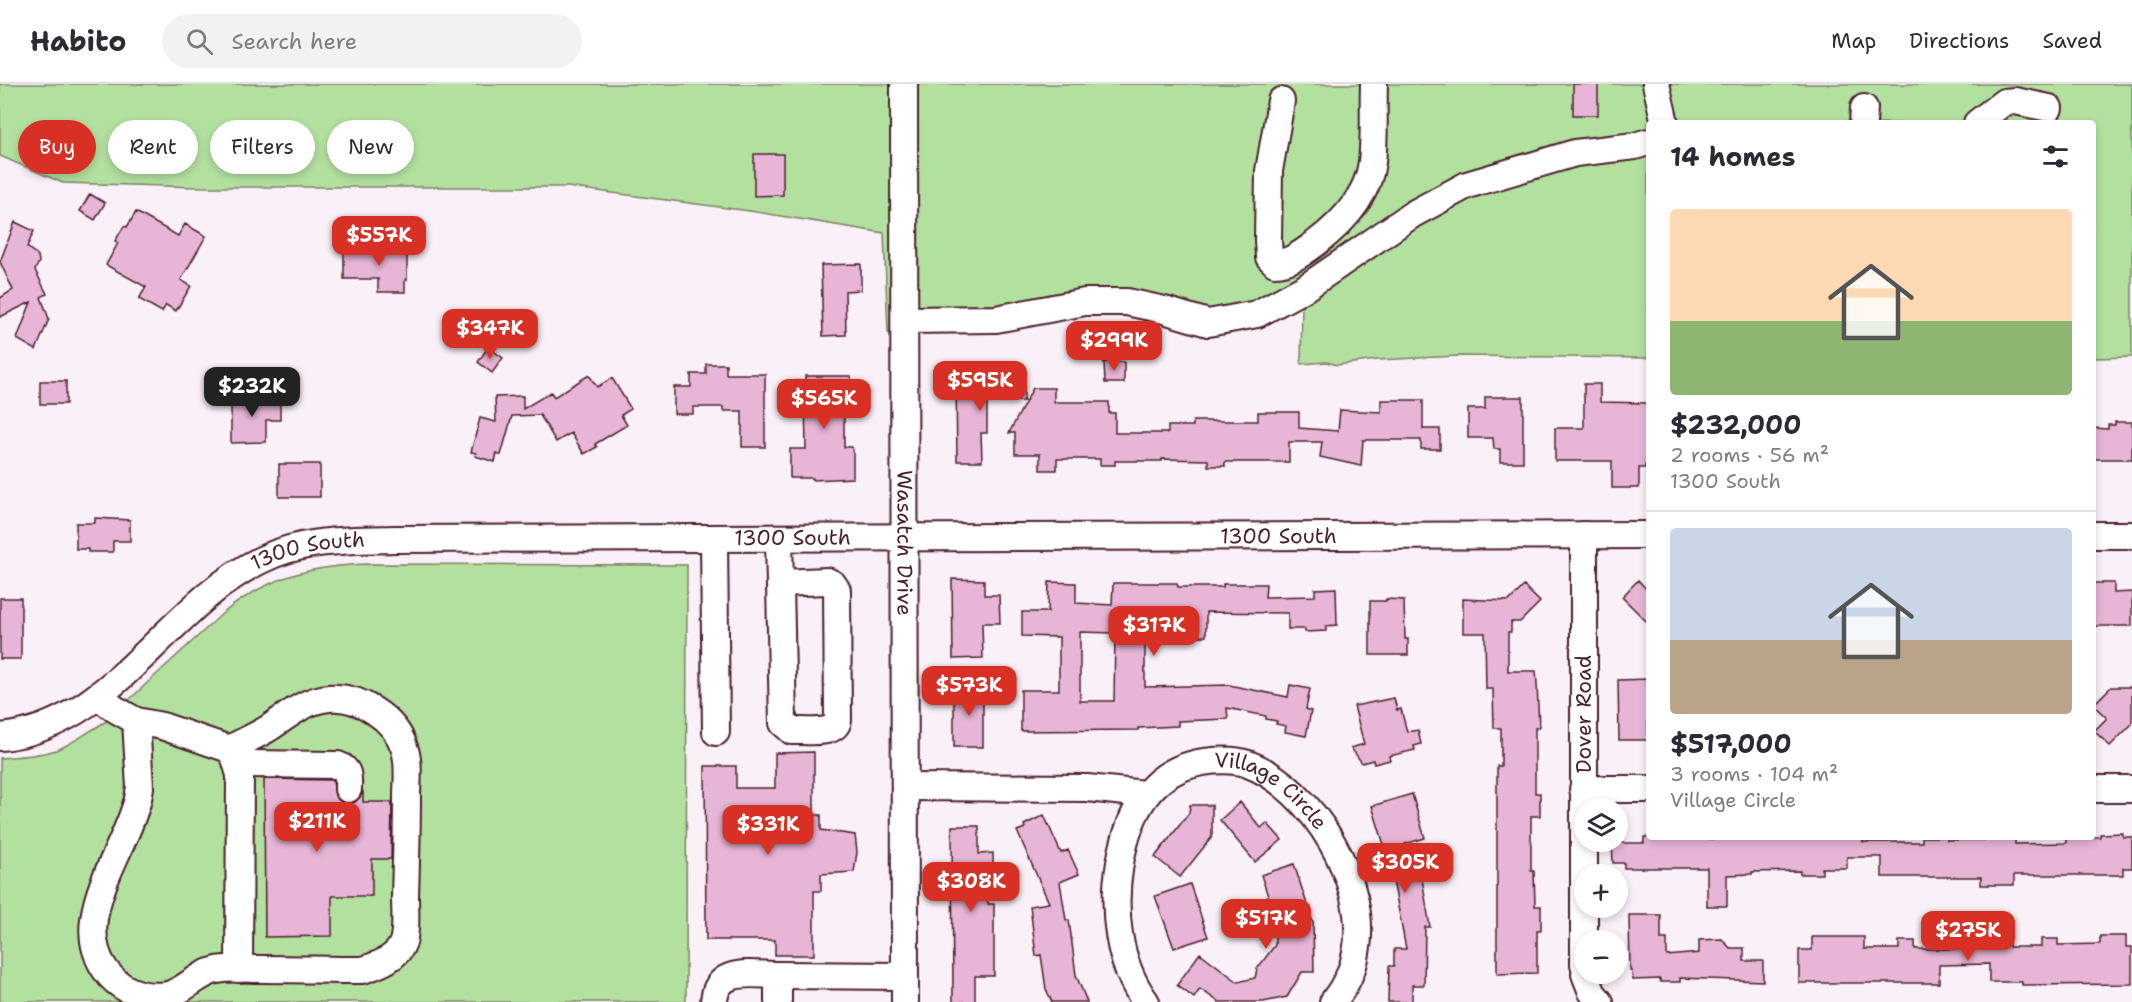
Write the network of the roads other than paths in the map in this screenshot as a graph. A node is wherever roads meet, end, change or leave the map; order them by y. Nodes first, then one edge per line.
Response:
1 (904, 84) edge
2 (1374, 84) edge
3 (1656, 84) edge
4 (1281, 101) dead end
5 (2049, 108) dead end
6 (1664, 120) edge
7 (1981, 120) edge
8 (1646, 143) edge
9 (905, 320) junction
10 (1584, 535) junction
11 (1646, 535) edge
12 (2096, 535) edge
13 (2132, 535) edge
14 (905, 538) junction
15 (714, 539) junction
16 (779, 539) junction
17 (780, 583) junction
18 (98, 696) junction
19 (136, 721) junction
20 (717, 732) dead end
21 (0, 737) edge
22 (233, 757) junction
23 (905, 787) junction
24 (348, 789) dead end
25 (1583, 789) junction
26 (1646, 789) edge
27 (2096, 789) edge
28 (2132, 789) edge
29 (1145, 794) junction
30 (1584, 930) edge
31 (239, 969) junction
32 (778, 975) junction
33 (905, 976) junction
34 (1588, 984) edge
35 (714, 1002) edge
36 (778, 1002) edge
37 (905, 1002) edge
38 (1146, 1002) edge
39 (1333, 1002) edge
40 (1600, 1002) edge

1 - 9 street, Wasatch Drive
2 - 4 street
3 - 6 street
5 - 7 street
8 - 9 street
9 - 14 street, Wasatch Drive
10 - 11 street, 1300 South
10 - 14 street, 1300 South
10 - 25 street, Dover Road
12 - 13 street
14 - 16 street, 1300 South
14 - 23 street, Wasatch Drive
15 - 16 street, 1300 South
15 - 18 street, 1300 South
15 - 20 street
16 - 17 street
17 - 17 street
18 - 19 street
18 - 21 street, 1300 South
19 - 22 street
19 - 31 street
22 - 24 street
22 - 31 street
22 - 31 street
23 - 29 street
23 - 33 street, Wasatch Drive
25 - 26 street
25 - 30 street, Dover Road
27 - 28 street
29 - 38 street, Village Circle
29 - 39 street, Village Circle
32 - 33 street
32 - 35 street
32 - 36 street
33 - 37 street, Wasatch Drive
34 - 40 street

